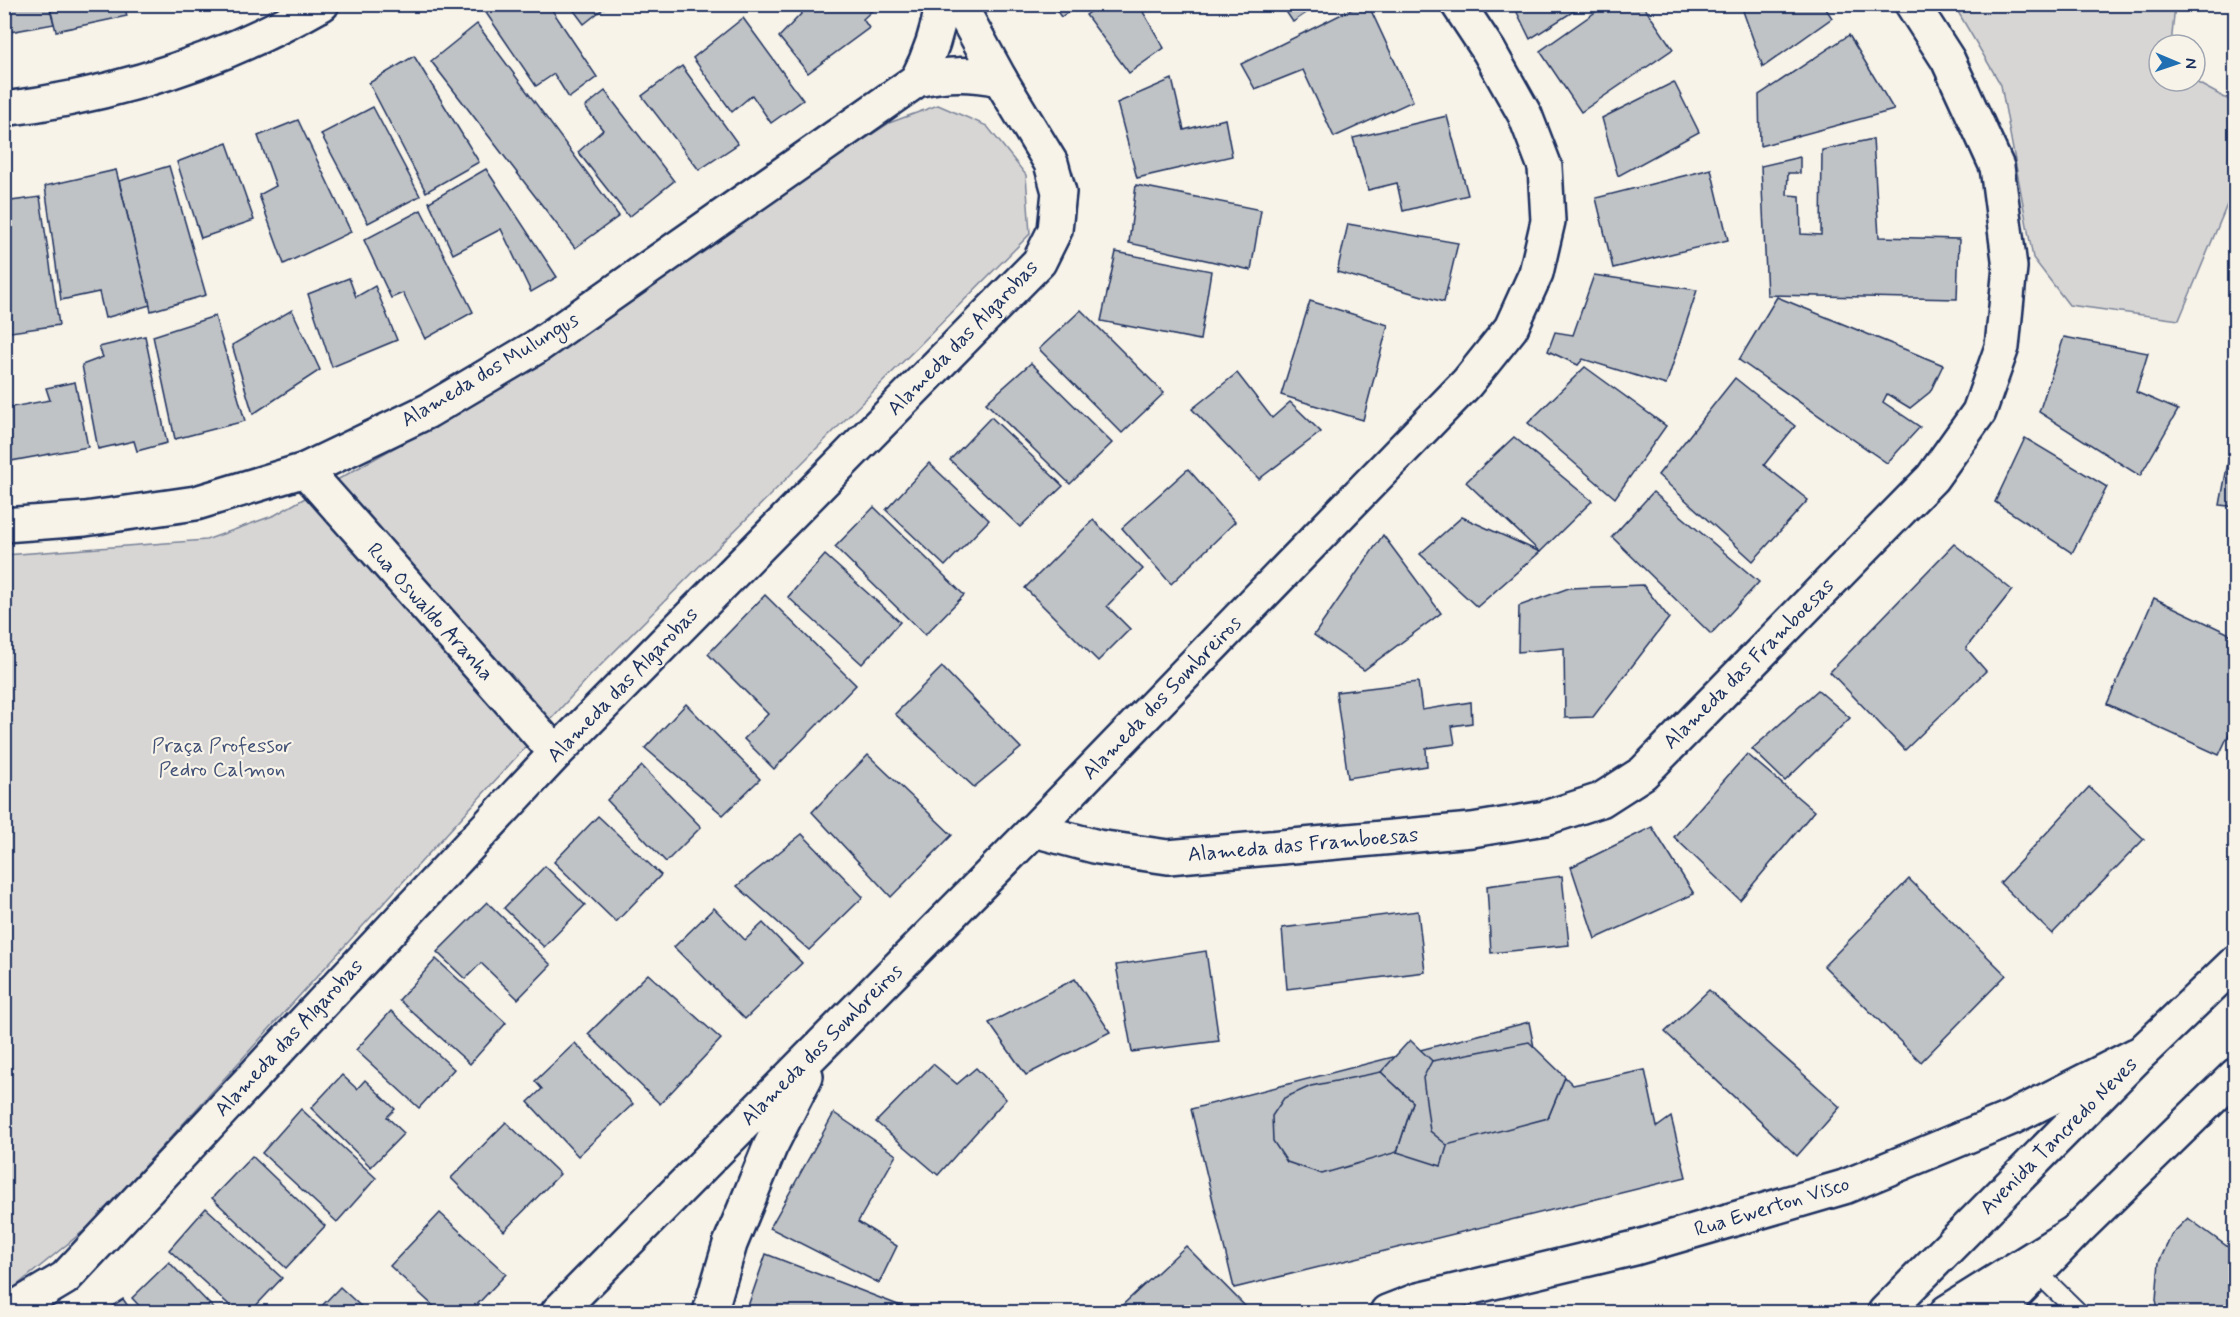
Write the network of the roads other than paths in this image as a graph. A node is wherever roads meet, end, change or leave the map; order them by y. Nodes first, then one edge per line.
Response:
1 (322, 4) edge
2 (942, 4) edge
3 (959, 4) edge
4 (1458, 4) edge
5 (1912, 4) edge
6 (1000, 79) junction
7 (917, 80) junction
8 (4, 109) edge
9 (305, 470) junction
10 (4, 525) edge
11 (556, 753) junction
12 (1034, 830) junction
13 (2235, 962) edge
14 (821, 1047) junction
15 (2141, 1053) junction
16 (2235, 1075) edge
17 (2075, 1232) junction
18 (2037, 1272) junction
19 (8, 1312) edge
20 (558, 1312) edge
21 (710, 1312) edge
22 (1387, 1312) edge
23 (1885, 1312) edge
24 (1947, 1312) edge
25 (1998, 1312) edge
26 (2078, 1312) edge

1 - 8 street
2 - 7 street, Alameda dos Mulungus
3 - 6 street, Alameda das Algarobas
4 - 12 street, Alameda dos Sombreiros
5 - 12 street, Alameda das Framboesas
6 - 7 street, Alameda dos Mulungus
6 - 11 street, Alameda das Algarobas
7 - 9 street, Alameda dos Mulungus
9 - 10 street, Alameda dos Mulungus
9 - 11 street, Rua Oswaldo Aranha
11 - 19 street, Alameda das Algarobas
12 - 14 street, Alameda dos Sombreiros
13 - 15 street, Avenida Tancredo Neves
14 - 20 street, Alameda dos Sombreiros
14 - 21 street
15 - 22 street, Rua Ewerton Visco
15 - 23 street, Avenida Tancredo Neves
16 - 17 street
17 - 18 street
17 - 24 street
18 - 25 street
18 - 26 lane

